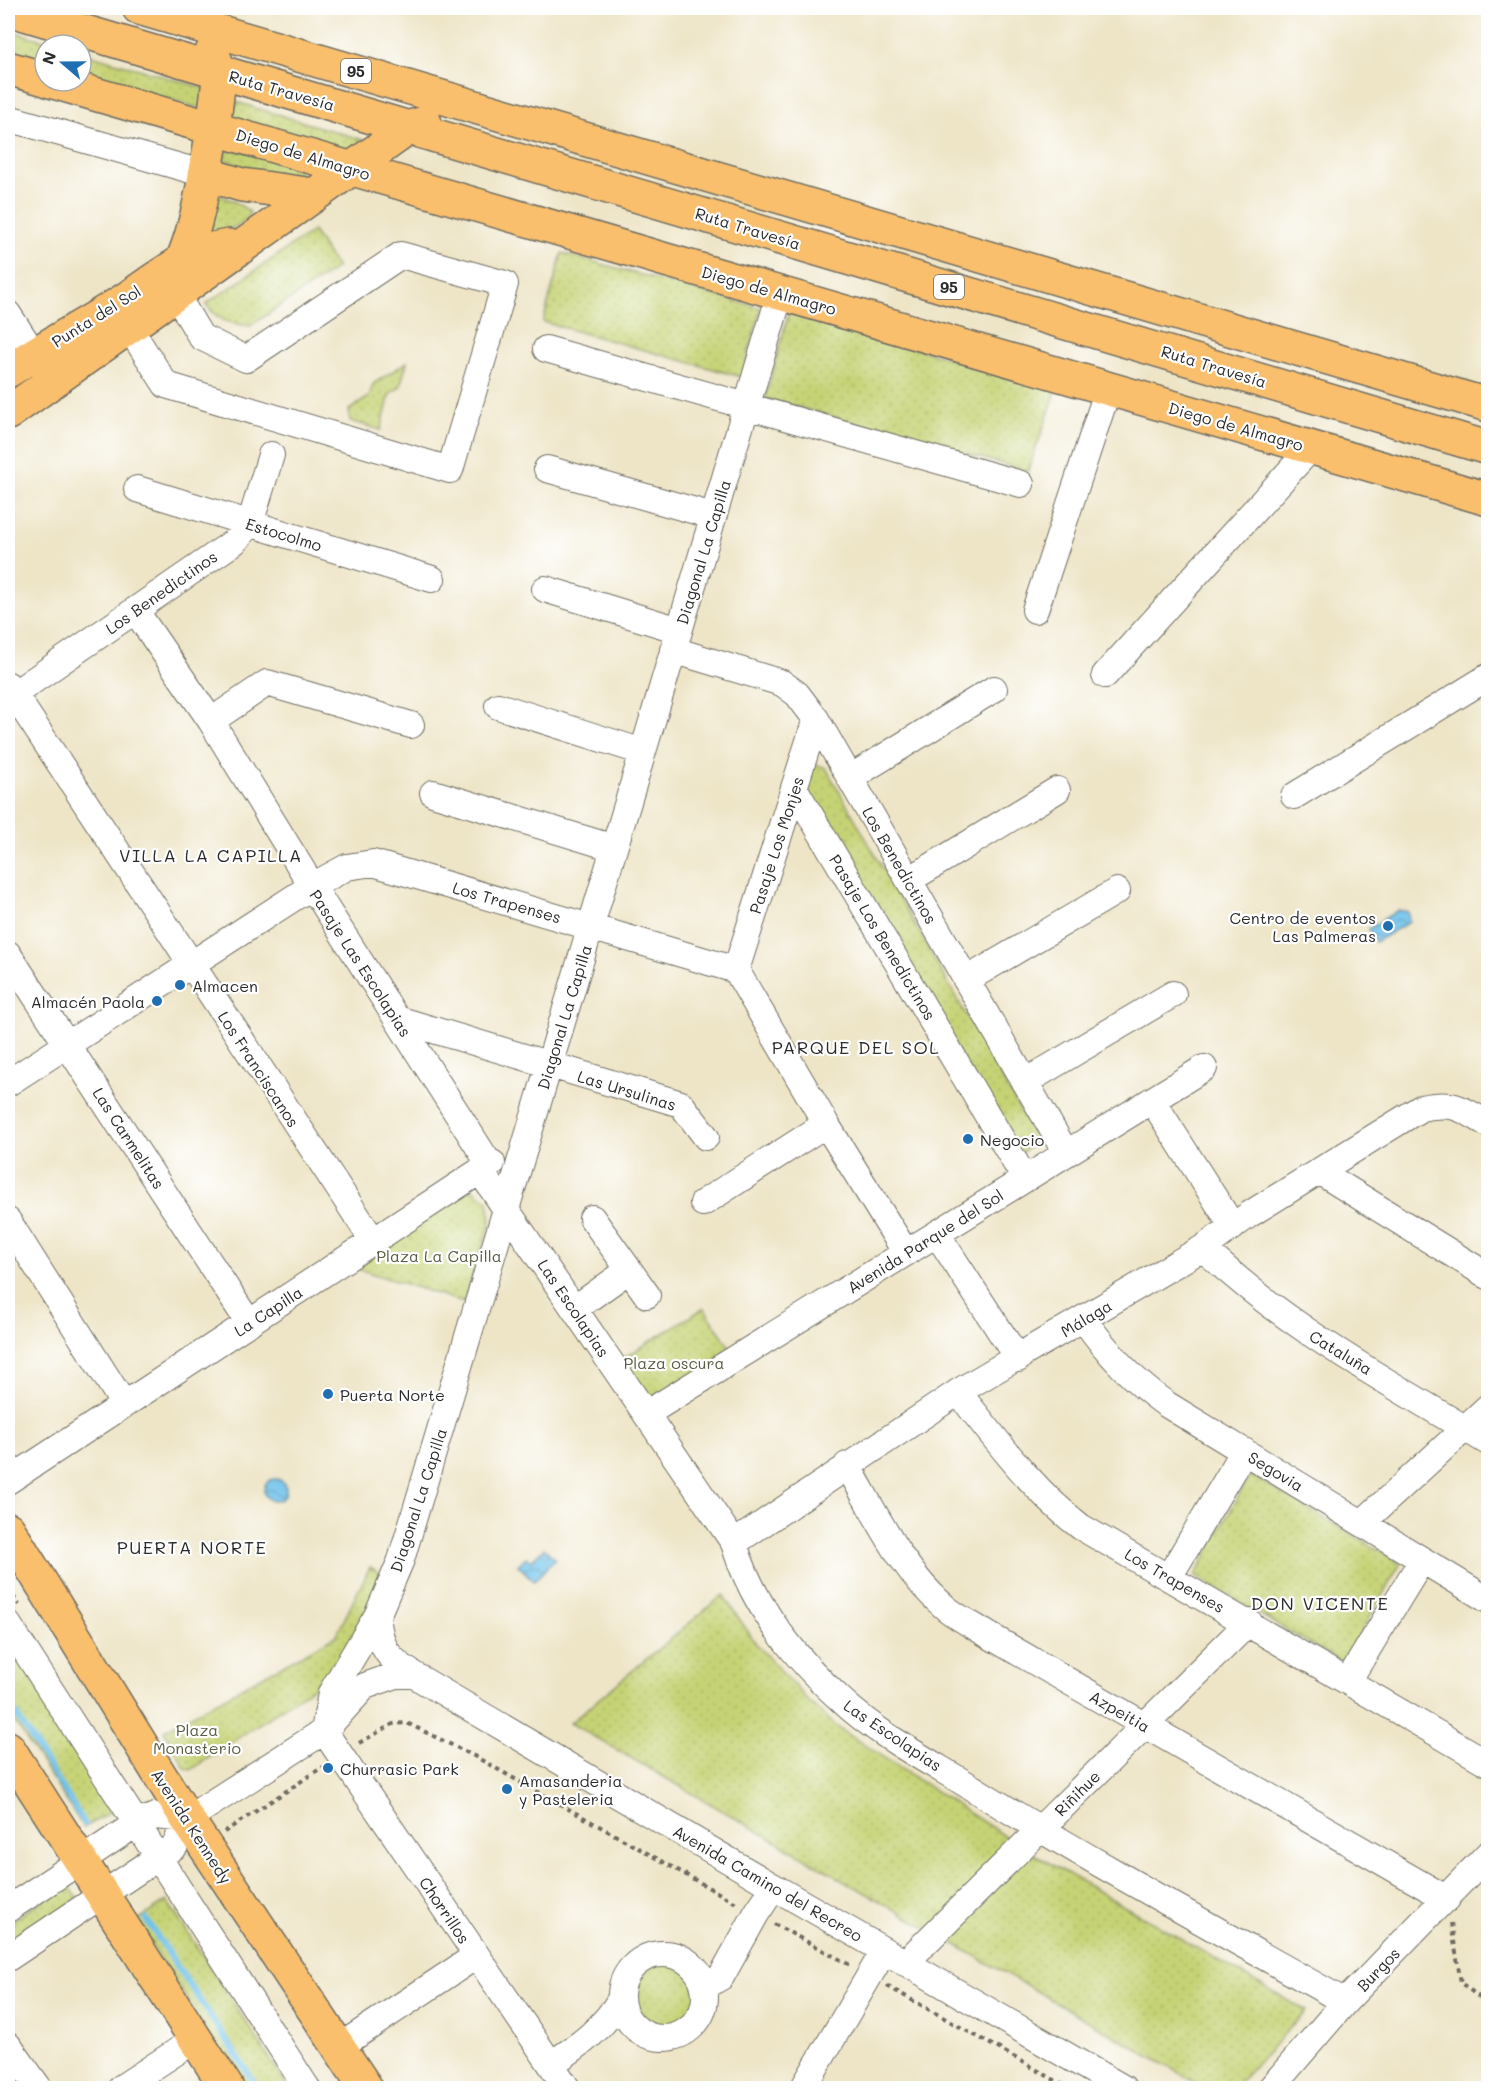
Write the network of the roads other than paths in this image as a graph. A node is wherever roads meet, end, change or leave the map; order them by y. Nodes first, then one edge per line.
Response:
1 (139, 8) edge
2 (8, 9) edge
3 (189, 22) junction
4 (8, 68) edge
5 (220, 72) junction
6 (33, 76) edge
7 (92, 93) edge
8 (8, 118) edge
9 (522, 120) junction
10 (410, 127) junction
11 (213, 128) junction
12 (308, 156) junction
13 (351, 169) junction
14 (205, 174) junction
15 (242, 185) junction
16 (319, 192) junction
17 (256, 236) junction
18 (184, 259) junction
19 (780, 294) junction
20 (167, 298) junction
21 (8, 314) edge
22 (128, 326) junction
23 (546, 349) dead end
24 (21, 362) edge
25 (61, 376) junction
26 (1108, 389) junction
27 (1488, 405) edge
28 (746, 407) junction
29 (8, 412) edge
30 (1311, 448) junction
31 (1488, 448) edge
32 (271, 455) dead end
33 (547, 469) dead end
34 (1021, 484) dead end
35 (137, 489) dead end
36 (1488, 499) edge
37 (713, 516) junction
38 (250, 524) junction
39 (432, 579) dead end
40 (545, 590) dead end
41 (135, 610) junction
42 (1035, 610) dead end
43 (676, 640) junction
44 (1106, 675) dead end
45 (1488, 677) edge
46 (994, 689) dead end
47 (10, 692) edge
48 (498, 706) dead end
49 (816, 719) junction
50 (211, 722) junction
51 (411, 725) dead end
52 (643, 752) junction
53 (850, 778) junction
54 (795, 789) junction
55 (1057, 790) dead end
56 (433, 794) dead end
57 (1294, 796) dead end
58 (614, 848) junction
59 (909, 880) junction
60 (312, 886) junction
61 (1117, 891) dead end
62 (591, 927) junction
63 (8, 954) edge
64 (191, 965) junction
65 (736, 970) junction
66 (966, 980) junction
67 (1173, 994) dead end
68 (397, 1019) junction
69 (67, 1044) junction
70 (549, 1067) junction
71 (1204, 1068) dead end
72 (1025, 1082) junction
73 (8, 1083) edge
74 (1152, 1100) junction
75 (826, 1124) junction
76 (1488, 1124) edge
77 (706, 1137) dead end
78 (527, 1139) junction
79 (1066, 1153) junction
80 (485, 1168) junction
81 (1320, 1172) junction
82 (1025, 1179) junction
83 (703, 1203) dead end
84 (506, 1210) junction
85 (592, 1218) dead end
86 (8, 1221) edge
87 (1233, 1227) junction
88 (937, 1234) junction
89 (374, 1242) junction
90 (1203, 1248) junction
91 (906, 1253) junction
92 (629, 1270) junction
93 (1488, 1276) edge
94 (647, 1295) dead end
95 (574, 1309) junction
96 (1084, 1319) junction
97 (249, 1323) junction
98 (1018, 1359) junction
99 (958, 1392) junction
100 (123, 1404) junction
101 (1488, 1407) edge
102 (646, 1414) junction
103 (1464, 1428) junction
104 (1488, 1442) edge
105 (1244, 1451) junction
106 (847, 1465) junction
107 (8, 1481) edge
108 (1362, 1523) junction
109 (8, 1528) edge
110 (734, 1543) junction
111 (1422, 1560) junction
112 (1169, 1577) junction
113 (1488, 1600) edge
114 (378, 1616) junction
115 (1249, 1622) junction
116 (8, 1624) edge
117 (414, 1675) junction
118 (381, 1679) junction
119 (1348, 1681) junction
120 (1145, 1726) junction
121 (324, 1731) junction
122 (8, 1748) edge
123 (1488, 1763) edge
124 (136, 1824) junction
125 (1040, 1830) junction
126 (195, 1832) junction
127 (1488, 1854) edge
128 (159, 1857) junction
129 (80, 1860) junction
130 (774, 1887) junction
131 (101, 1895) junction
132 (1447, 1899) junction
133 (8, 1909) edge
134 (476, 1956) junction
135 (894, 1957) junction
136 (8, 1958) edge
137 (704, 1987) junction
138 (621, 1998) junction
139 (1345, 2002) junction
140 (195, 2039) junction
141 (8, 2045) edge
142 (339, 2047) junction
143 (551, 2064) junction
144 (807, 2087) edge
145 (39, 2088) edge
146 (120, 2088) edge
147 (227, 2088) edge
148 (307, 2088) edge
149 (366, 2088) edge
150 (567, 2088) edge
151 (1123, 2088) edge
152 (1271, 2088) edge

1 - 3 main road, 95
2 - 5 main road, Ruta Travesía / 95
3 - 5 main road
3 - 9 main road, 95
4 - 6 main road
5 - 10 main road, Ruta Travesía / 95
5 - 11 main road, Punta del Sol
7 - 11 main road, Diego de Almagro
8 - 14 street
9 - 10 main road
9 - 27 main road, 95
10 - 13 main road, Punta del Sol
10 - 31 main road, Ruta Travesía / 95
11 - 12 main road, Diego de Almagro
11 - 14 main road, Punta del Sol
12 - 13 main road, Diego de Almagro
12 - 16 main road
13 - 16 main road, Punta del Sol
13 - 19 main road, Diego de Almagro
14 - 15 main road
14 - 18 main road, Punta del Sol
15 - 16 main road
15 - 17 main road
16 - 17 main road, Punta del Sol
17 - 18 main road, Punta del Sol
17 - 20 main road, Punta del Sol
18 - 20 main road, Punta del Sol
18 - 24 main road, Punta del Sol
19 - 26 main road, Diego de Almagro
19 - 28 street, Diagonal La Capilla
20 - 22 main road, Punta del Sol
20 - 22 street
21 - 24 street
22 - 25 main road, Punta del Sol
23 - 28 street
24 - 25 street
25 - 29 main road, Punta del Sol
26 - 30 main road, Diego de Almagro
26 - 42 street
28 - 34 street
28 - 37 street, Diagonal La Capilla
30 - 36 main road, Diego de Almagro
30 - 44 street
32 - 38 street, Los Benedictinos
33 - 37 street
35 - 38 street, Estocolmo
37 - 43 street, Diagonal La Capilla
38 - 39 street, Estocolmo
38 - 41 street, Los Benedictinos
40 - 43 street, Los Benedictinos
41 - 47 street, Los Benedictinos
41 - 50 street, Pasaje Las Escolapias
43 - 49 street, Los Benedictinos
43 - 52 street, Diagonal La Capilla
45 - 57 street
46 - 53 street
47 - 64 street, Los Franciscanos
48 - 52 street
49 - 53 street, Los Benedictinos
49 - 54 street, Pasaje Los Monjes
50 - 51 street
50 - 60 street, Pasaje Las Escolapias
52 - 58 street, Diagonal La Capilla
53 - 59 street, Los Benedictinos
54 - 65 street, Pasaje Los Monjes
54 - 82 street, Pasaje Los Benedictinos
55 - 59 street
56 - 58 street
58 - 62 street, Diagonal La Capilla
59 - 66 street, Los Benedictinos
60 - 62 street, Los Trapenses
60 - 64 street, Los Trapenses
60 - 68 street, Pasaje Las Escolapias
61 - 66 street
62 - 65 street, Los Trapenses
62 - 70 street, Diagonal La Capilla
63 - 69 street, Las Carmelitas
64 - 69 street, Los Trapenses
64 - 89 street, Los Franciscanos
65 - 75 street
66 - 72 street, Los Benedictinos
67 - 72 street
68 - 70 street, Las Ursulinas
68 - 80 street, Pasaje Las Escolapias
69 - 73 street, Los Trapenses
69 - 97 street, Las Carmelitas
70 - 77 street, Las Ursulinas
70 - 78 street, Diagonal La Capilla
71 - 74 street, Avenida Parque del Sol
72 - 79 street, Los Benedictinos
74 - 79 street, Avenida Parque del Sol
74 - 87 street
75 - 83 street
75 - 91 street
76 - 81 street, Málaga
78 - 80 street, La Capilla
78 - 84 street, Diagonal La Capilla
79 - 82 street, Avenida Parque del Sol
80 - 84 street, Las Escolapias
80 - 89 street, La Capilla
81 - 87 street, Málaga
81 - 93 street
82 - 88 street, Avenida Parque del Sol
84 - 95 street, Las Escolapias
84 - 114 street, Diagonal La Capilla
85 - 92 street
86 - 100 street
87 - 90 street, Málaga
88 - 91 street, Avenida Parque del Sol
88 - 98 street
89 - 97 street, La Capilla
90 - 96 street, Málaga
90 - 103 street, Cataluña
91 - 102 street, Avenida Parque del Sol
92 - 94 street
92 - 95 street
95 - 102 street, Las Escolapias
96 - 98 street, Málaga
96 - 105 street, Segovia
97 - 100 street, La Capilla
98 - 99 street, Málaga
99 - 106 street, Málaga
99 - 112 street, Los Trapenses
100 - 107 street, La Capilla
101 - 103 street
102 - 110 street, Las Escolapias
103 - 104 street, Cataluña
103 - 108 street
105 - 108 street, Segovia
105 - 112 street
106 - 110 street, Málaga
106 - 120 street, Azpeitia
108 - 111 street, Segovia
109 - 126 main road, Avenida Kennedy
110 - 125 street, Las Escolapias
111 - 113 street, Segovia
111 - 119 street
112 - 115 street, Los Trapenses
114 - 117 street, Avenida Camino del Recreo
114 - 118 street
114 - 121 street, Diagonal La Capilla
115 - 119 street, Los Trapenses
115 - 120 street, Riñihue
116 - 124 street
117 - 118 street
117 - 130 street, Avenida Camino del Recreo
118 - 121 street
119 - 123 street, Los Trapenses
120 - 125 street, Riñihue
120 - 132 street, Azpeitia
121 - 126 street
121 - 134 street, Chorrillos
122 - 129 main road
124 - 126 street
124 - 128 street
124 - 129 street
125 - 135 street, Riñihue
125 - 139 street, Las Escolapias
126 - 128 street
126 - 142 main road, Avenida Kennedy
127 - 132 street, Burgos
128 - 131 street
128 - 148 street
129 - 131 main road
129 - 133 street
130 - 135 street, Avenida Camino del Recreo
130 - 137 street
131 - 136 street
131 - 140 main road
132 - 139 street, Burgos
134 - 142 street
134 - 143 street, Chorrillos
135 - 144 street, Riñihue
135 - 151 street, Avenida Camino del Recreo
137 - 138 street
137 - 138 street
138 - 143 street
139 - 152 street, Burgos
140 - 146 street
140 - 147 main road
141 - 145 street
142 - 149 main road, Avenida Kennedy
143 - 150 street, Chorrillos

